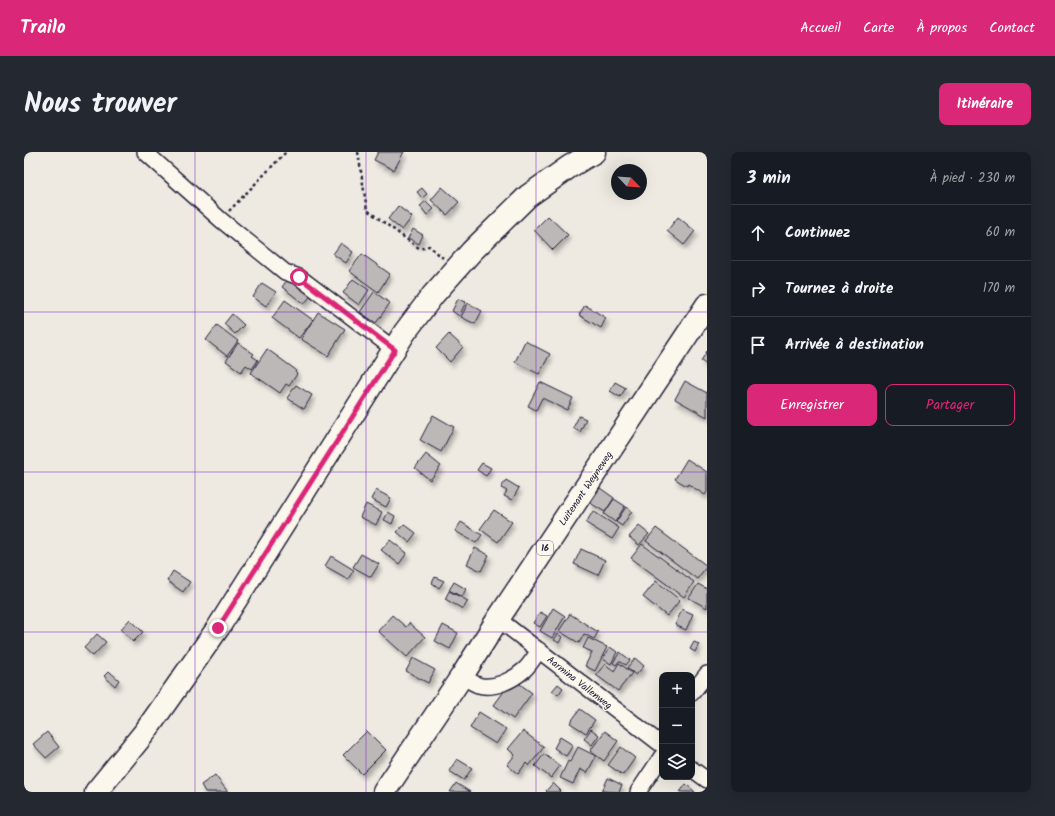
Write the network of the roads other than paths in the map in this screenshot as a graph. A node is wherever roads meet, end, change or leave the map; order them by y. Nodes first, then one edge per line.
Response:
1 (145, 152) edge
2 (594, 152) edge
3 (707, 305) edge
4 (395, 350) junction
5 (498, 618) junction
6 (539, 650) junction
7 (707, 674) edge
8 (462, 676) junction
9 (695, 689) edge
10 (659, 738) edge
11 (659, 760) edge
12 (695, 771) edge
13 (707, 780) edge
14 (96, 792) edge
15 (384, 792) edge
16 (638, 792) edge

1 - 4 street
2 - 4 main road
3 - 5 main road, Luitenant Weyneweg / 16
4 - 14 main road
5 - 6 street, Aarmina Vallenweg
5 - 8 main road, Luitenant Weyneweg / 16
6 - 8 street
6 - 10 street, Aarmina Vallenweg
7 - 9 street
8 - 15 main road, Luitenant Weyneweg / 16
11 - 16 street
12 - 13 street

